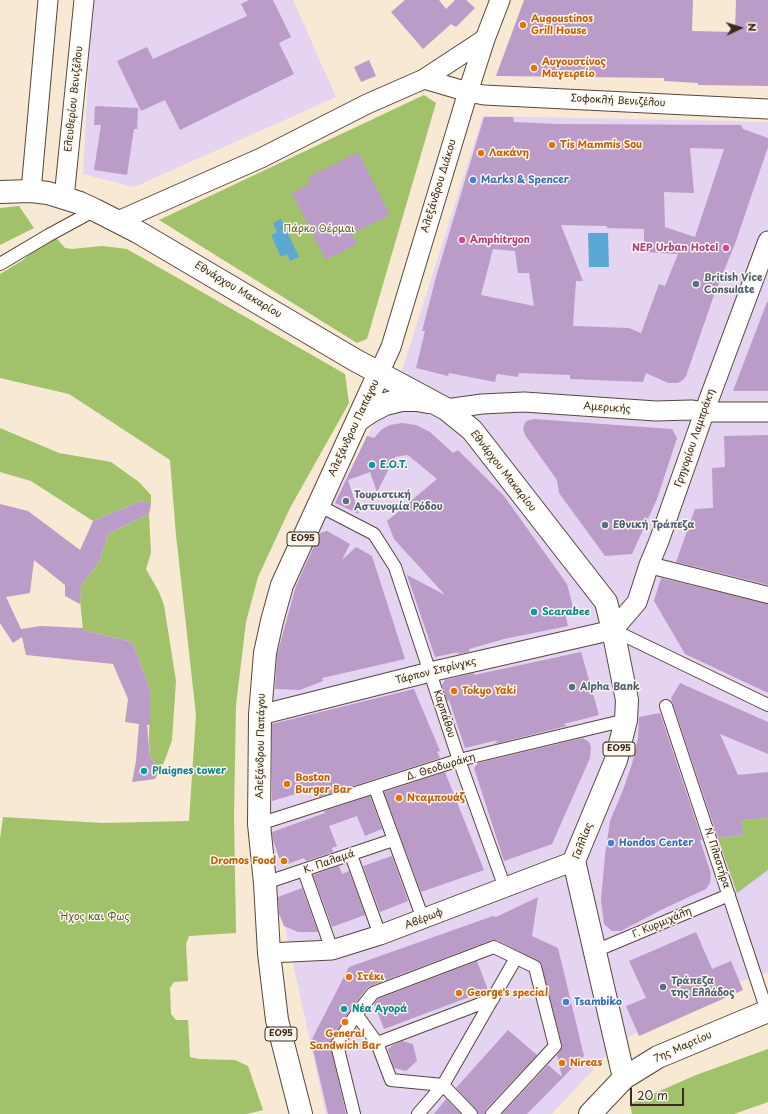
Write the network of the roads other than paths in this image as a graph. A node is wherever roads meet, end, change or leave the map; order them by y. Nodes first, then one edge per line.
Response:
1 (48, 0) edge
2 (84, 0) edge
3 (497, 1) edge
4 (485, 39) junction
5 (424, 79) junction
6 (468, 92) junction
7 (768, 109) edge
8 (31, 191) junction
9 (0, 192) edge
10 (64, 198) junction
11 (95, 210) junction
12 (118, 221) junction
13 (768, 241) edge
14 (0, 264) edge
15 (379, 373) junction
16 (440, 406) junction
17 (705, 412) junction
18 (768, 412) edge
19 (357, 422) junction
20 (318, 505) junction
21 (649, 565) junction
22 (768, 595) edge
23 (613, 630) junction
24 (430, 672) junction
25 (768, 705) edge
26 (666, 706) dead end
27 (260, 715) junction
28 (626, 720) junction
29 (459, 760) junction
30 (375, 788) junction
31 (259, 824) junction
32 (393, 840) junction
33 (351, 855) junction
34 (574, 861) junction
35 (304, 871) junction
36 (265, 883) junction
37 (505, 888) junction
38 (729, 894) junction
39 (423, 919) junction
40 (380, 935) junction
41 (332, 950) junction
42 (595, 952) junction
43 (269, 953) junction
44 (516, 960) junction
45 (494, 999) junction
46 (768, 1011) edge
47 (357, 1017) junction
48 (377, 1043) junction
49 (624, 1078) junction
50 (443, 1086) junction
51 (301, 1114) edge
52 (354, 1114) edge
53 (358, 1114) edge
54 (418, 1114) edge
55 (471, 1114) edge
56 (485, 1114) edge
57 (492, 1114) edge
58 (590, 1114) edge

1 - 8 street
2 - 10 street, Ελευθερίου Βενιζέλου
3 - 4 street, Αλεξάνδρου Διάκου
4 - 5 street
4 - 6 street, Αλεξάνδρου Διάκου
5 - 6 street, Σοφοκλή Βενιζέλου
5 - 12 street
6 - 7 street, Σοφοκλή Βενιζέλου
6 - 15 street, Αλεξάνδρου Διάκου
8 - 9 main road, ΕΟ95
8 - 10 main road, ΕΟ95
10 - 11 main road, ΕΟ95
11 - 12 main road, Εθνάρχου Μακαρίου / ΕΟ95
11 - 14 street
12 - 15 main road, Εθνάρχου Μακαρίου / ΕΟ95
13 - 17 street, Γρηγορίου Λαμπράκη
15 - 16 main road, Εθνάρχου Μακαρίου / ΕΟ95
15 - 19 main road, Αλεξάνδρου Παπάγου / ΕΟ95
16 - 17 street, Αμερικής
16 - 19 main road
16 - 23 main road, Εθνάρχου Μακαρίου / ΕΟ95
17 - 18 street, Αμερικής
17 - 21 street, Γρηγορίου Λαμπράκη
19 - 20 main road, Αλεξάνδρου Παπάγου / ΕΟ95
20 - 24 street, Καρπάθου
20 - 27 main road, Αλεξάνδρου Παπάγου / ΕΟ95
21 - 22 street
21 - 23 street, Γρηγορίου Λαμπράκη
23 - 24 street, Τάρπον Σπρίνγκς
23 - 25 street
23 - 28 main road, Γαλλίας / ΕΟ95
24 - 27 street, Τάρπον Σπρίνγκς
24 - 29 street, Καρπάθου
26 - 38 street, Ν. Πλαστήρα
27 - 31 main road, Αλεξάνδρου Παπάγου / ΕΟ95
28 - 29 street, Δ. Θεοδωράκη
28 - 34 main road, Γαλλίας / ΕΟ95
29 - 30 street, Δ. Θεοδωράκη
29 - 37 street, Καρπάθου
30 - 31 street, Δ. Θεοδωράκη
30 - 32 street
31 - 36 main road, Αλεξάνδρου Παπάγου / ΕΟ95
32 - 33 street, Κ. Παλαμά
32 - 39 street
33 - 35 street, Κ. Παλαμά
33 - 40 street
34 - 37 street, Αβέρωφ
34 - 42 main road, Γαλλίας
35 - 36 street, Κ. Παλαμά
35 - 41 street
36 - 43 main road, Αλεξάνδρου Παπάγου / ΕΟ95
37 - 39 street, Αβέρωφ
38 - 42 street, Γ. Κυρμιχάλη
38 - 46 street, Ν. Πλαστήρα
39 - 40 street, Αβέρωφ
40 - 41 street, Αβέρωφ
41 - 43 street, Αβέρωφ
42 - 49 main road, Γαλλίας
43 - 51 main road, Αλεξάνδρου Παπάγου / ΕΟ95
44 - 45 street
44 - 47 street
44 - 56 street
44 - 57 street
45 - 48 street
45 - 50 street
46 - 49 main road, 7ης Μαρτίου
47 - 48 street
47 - 52 street
47 - 53 street
48 - 50 street
49 - 58 main road, 7ης Μαρτίου
50 - 54 street
50 - 55 street

